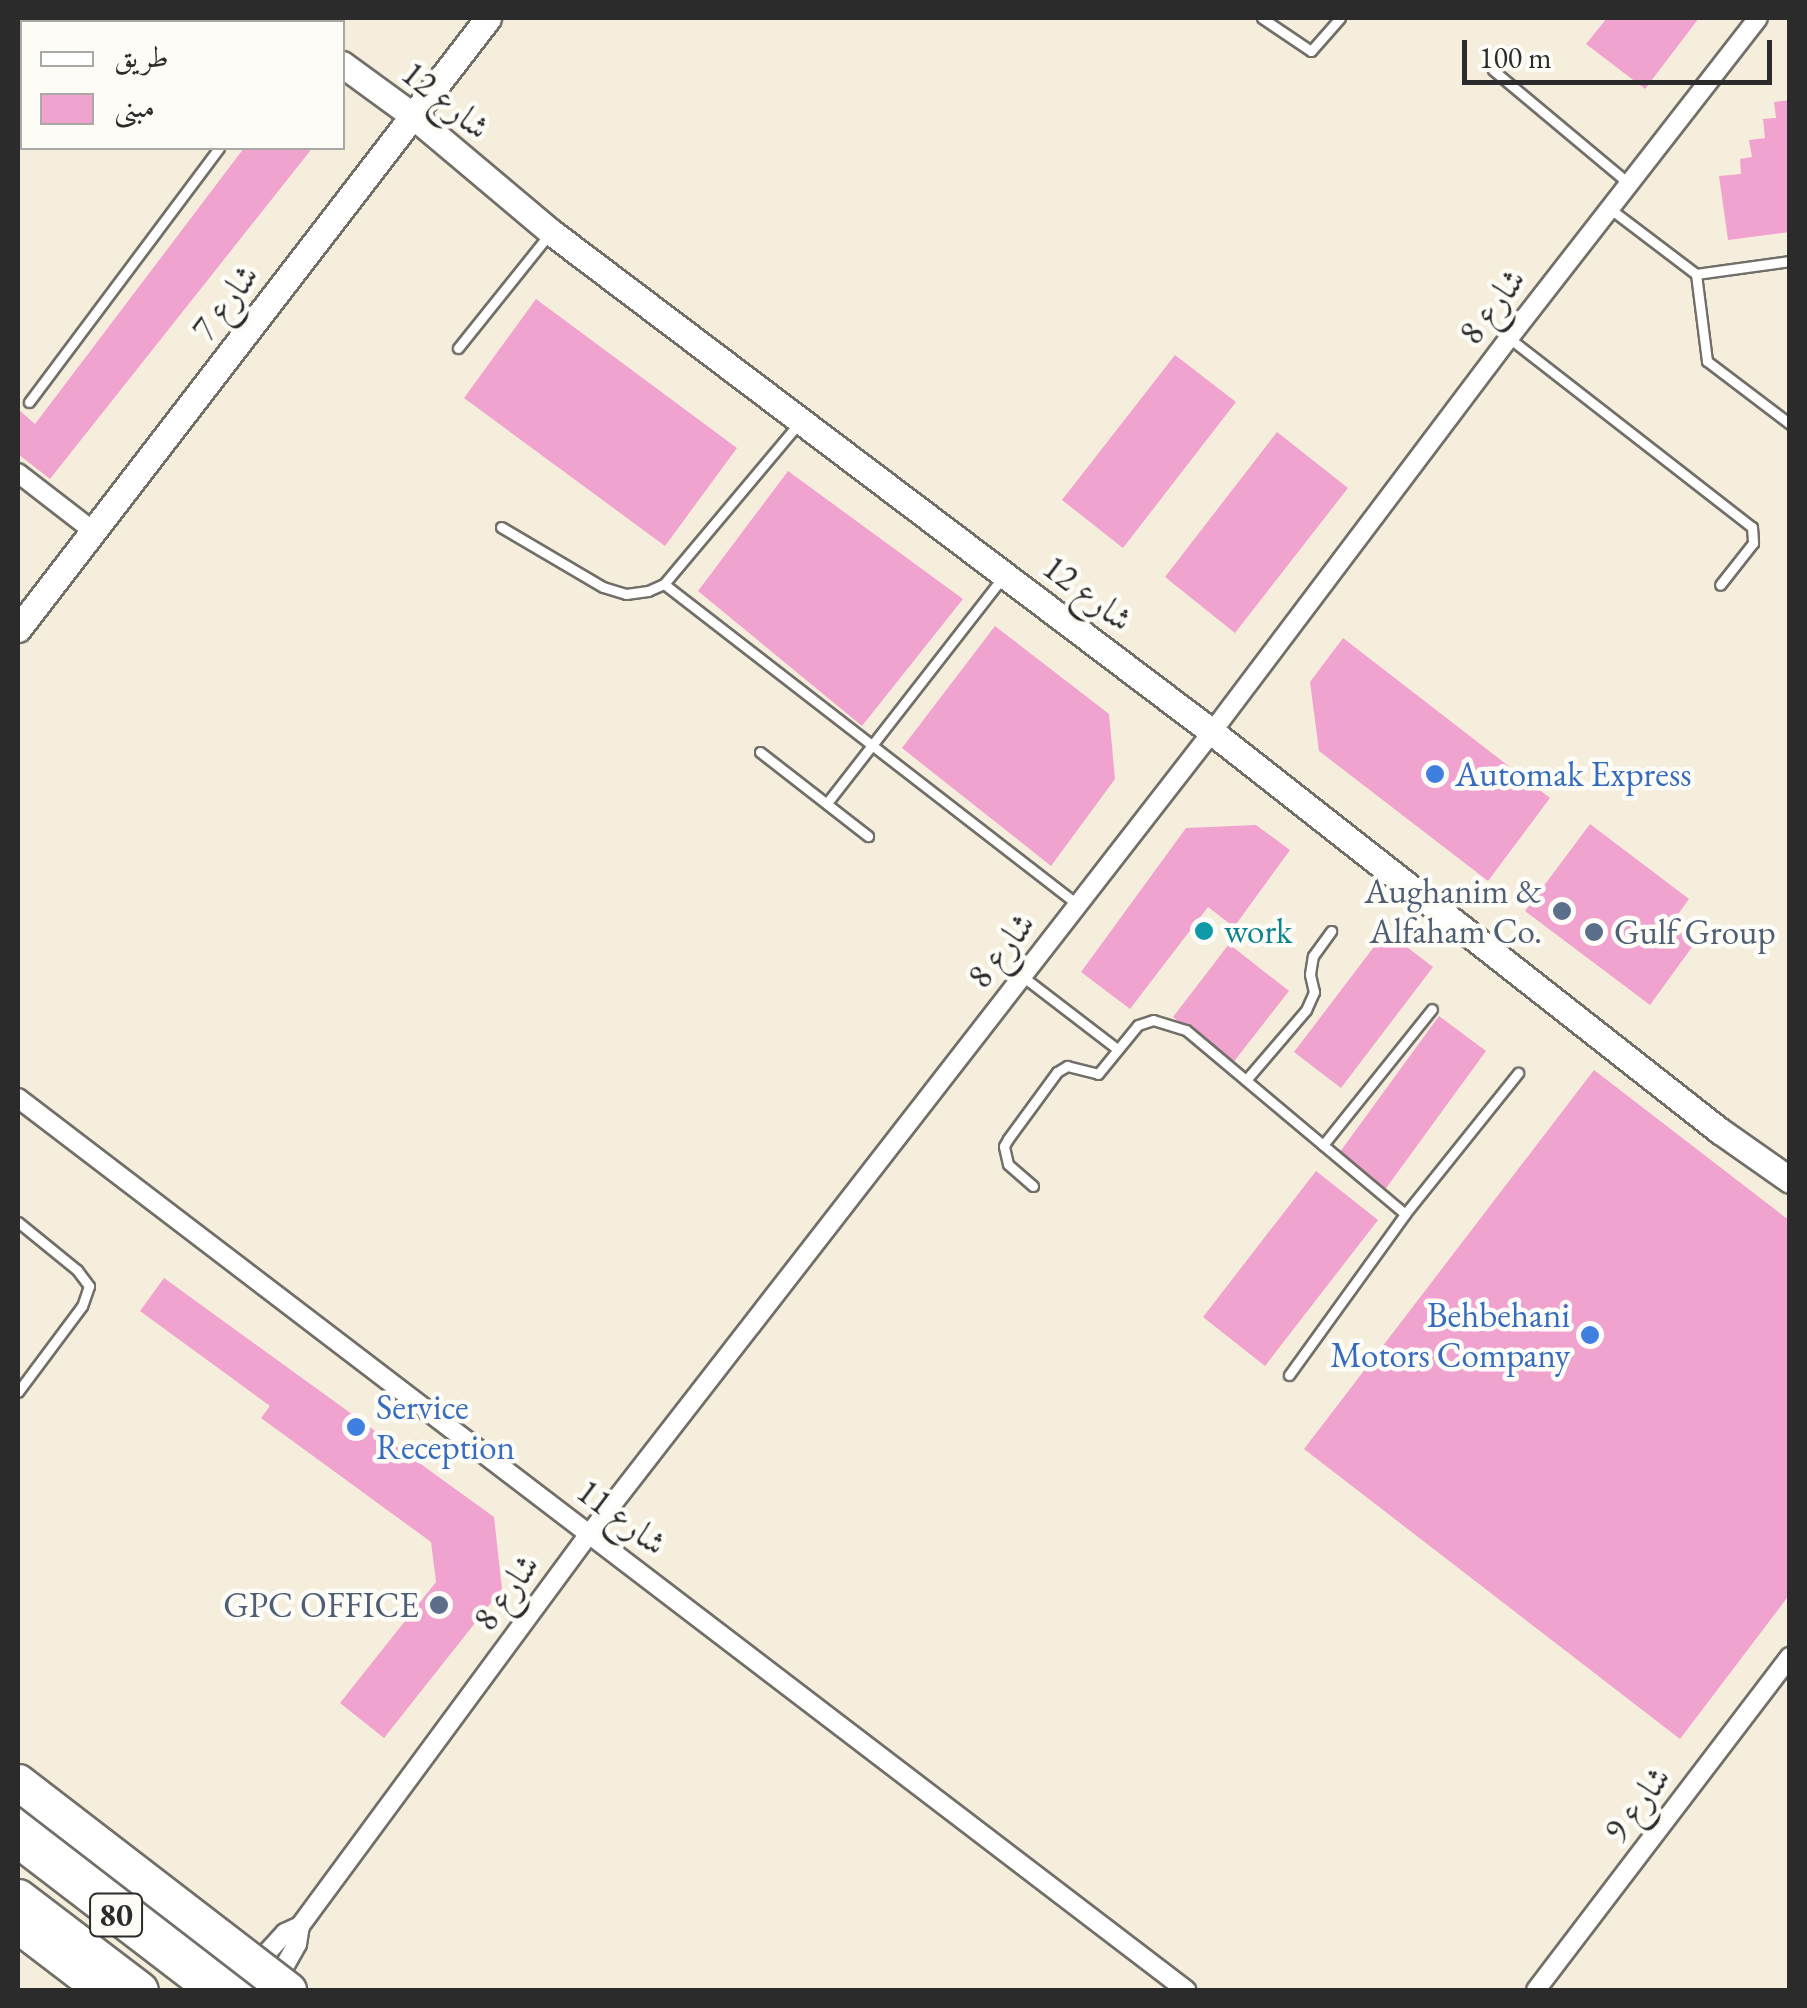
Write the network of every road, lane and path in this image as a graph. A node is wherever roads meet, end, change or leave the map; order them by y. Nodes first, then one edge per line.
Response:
1 (488, 18) edge
2 (1262, 18) edge
3 (1340, 18) edge
4 (1758, 18) edge
5 (345, 66) edge
6 (1493, 70) dead end
7 (412, 115) junction
8 (218, 150) edge
9 (1628, 183) junction
10 (1609, 208) junction
11 (551, 232) junction
12 (1790, 260) edge
13 (1696, 274) junction
14 (1508, 338) junction
15 (458, 348) dead end
16 (30, 402) dead end
17 (801, 420) junction
18 (1790, 424) edge
19 (18, 473) edge
20 (501, 526) dead end
21 (93, 531) junction
22 (1005, 575) junction
23 (664, 584) junction
24 (1720, 585) dead end
25 (18, 630) edge
26 (1212, 732) junction
27 (874, 746) junction
28 (760, 752) dead end
29 (827, 803) junction
30 (868, 836) dead end
31 (1078, 905) junction
32 (1331, 930) dead end
33 (1022, 976) junction
34 (1432, 1009) dead end
35 (1116, 1049) junction
36 (1518, 1072) dead end
37 (1246, 1080) junction
38 (18, 1098) edge
39 (1323, 1145) junction
40 (1790, 1180) edge
41 (1034, 1186) dead end
42 (1405, 1214) junction
43 (18, 1222) edge
44 (1288, 1375) dead end
45 (18, 1392) edge
46 (590, 1533) junction
47 (1790, 1657) edge
48 (18, 1782) edge
49 (18, 1811) edge
50 (18, 1839) edge
51 (18, 1897) edge
52 (300, 1926) junction
53 (18, 1928) edge
54 (236, 1988) edge
55 (99, 1990) edge
56 (140, 1990) edge
57 (271, 1990) edge
58 (288, 1990) edge
59 (1186, 1990) edge
60 (1536, 1990) edge

1 - 7 street, شارع 7
2 - 3 lane
4 - 9 street, شارع 8
5 - 7 street, شارع 12
6 - 9 lane
7 - 11 street, شارع 12
7 - 21 street, شارع 7
8 - 16 lane
9 - 10 street, شارع 8
10 - 13 lane
10 - 14 street, شارع 8
11 - 15 lane
11 - 17 street, شارع 12
12 - 13 lane
13 - 18 lane
14 - 24 lane
14 - 26 street, شارع 8
17 - 22 street, شارع 12
17 - 23 lane
19 - 21 street
20 - 23 lane
21 - 25 street, شارع 7
22 - 26 street, شارع 12
22 - 27 lane
23 - 27 lane
26 - 31 street, شارع 8
26 - 40 street, شارع 12
27 - 29 lane
27 - 31 lane
28 - 29 lane
29 - 30 lane
31 - 33 street, شارع 8
32 - 37 lane
33 - 35 lane
33 - 46 street, شارع 8
34 - 39 lane
35 - 37 lane
35 - 41 lane
36 - 42 lane
37 - 39 lane
38 - 46 street, شارع 11
39 - 42 lane
42 - 44 lane
43 - 45 lane
46 - 52 street, شارع 8
46 - 59 street, شارع 11
47 - 60 street, شارع 9
48 - 58 highway, bridge
49 - 54 main road
50 - 54 highway, 80
51 - 56 highway, 80
52 - 54 street, شارع 8
52 - 57 street, شارع 8
53 - 55 main road

